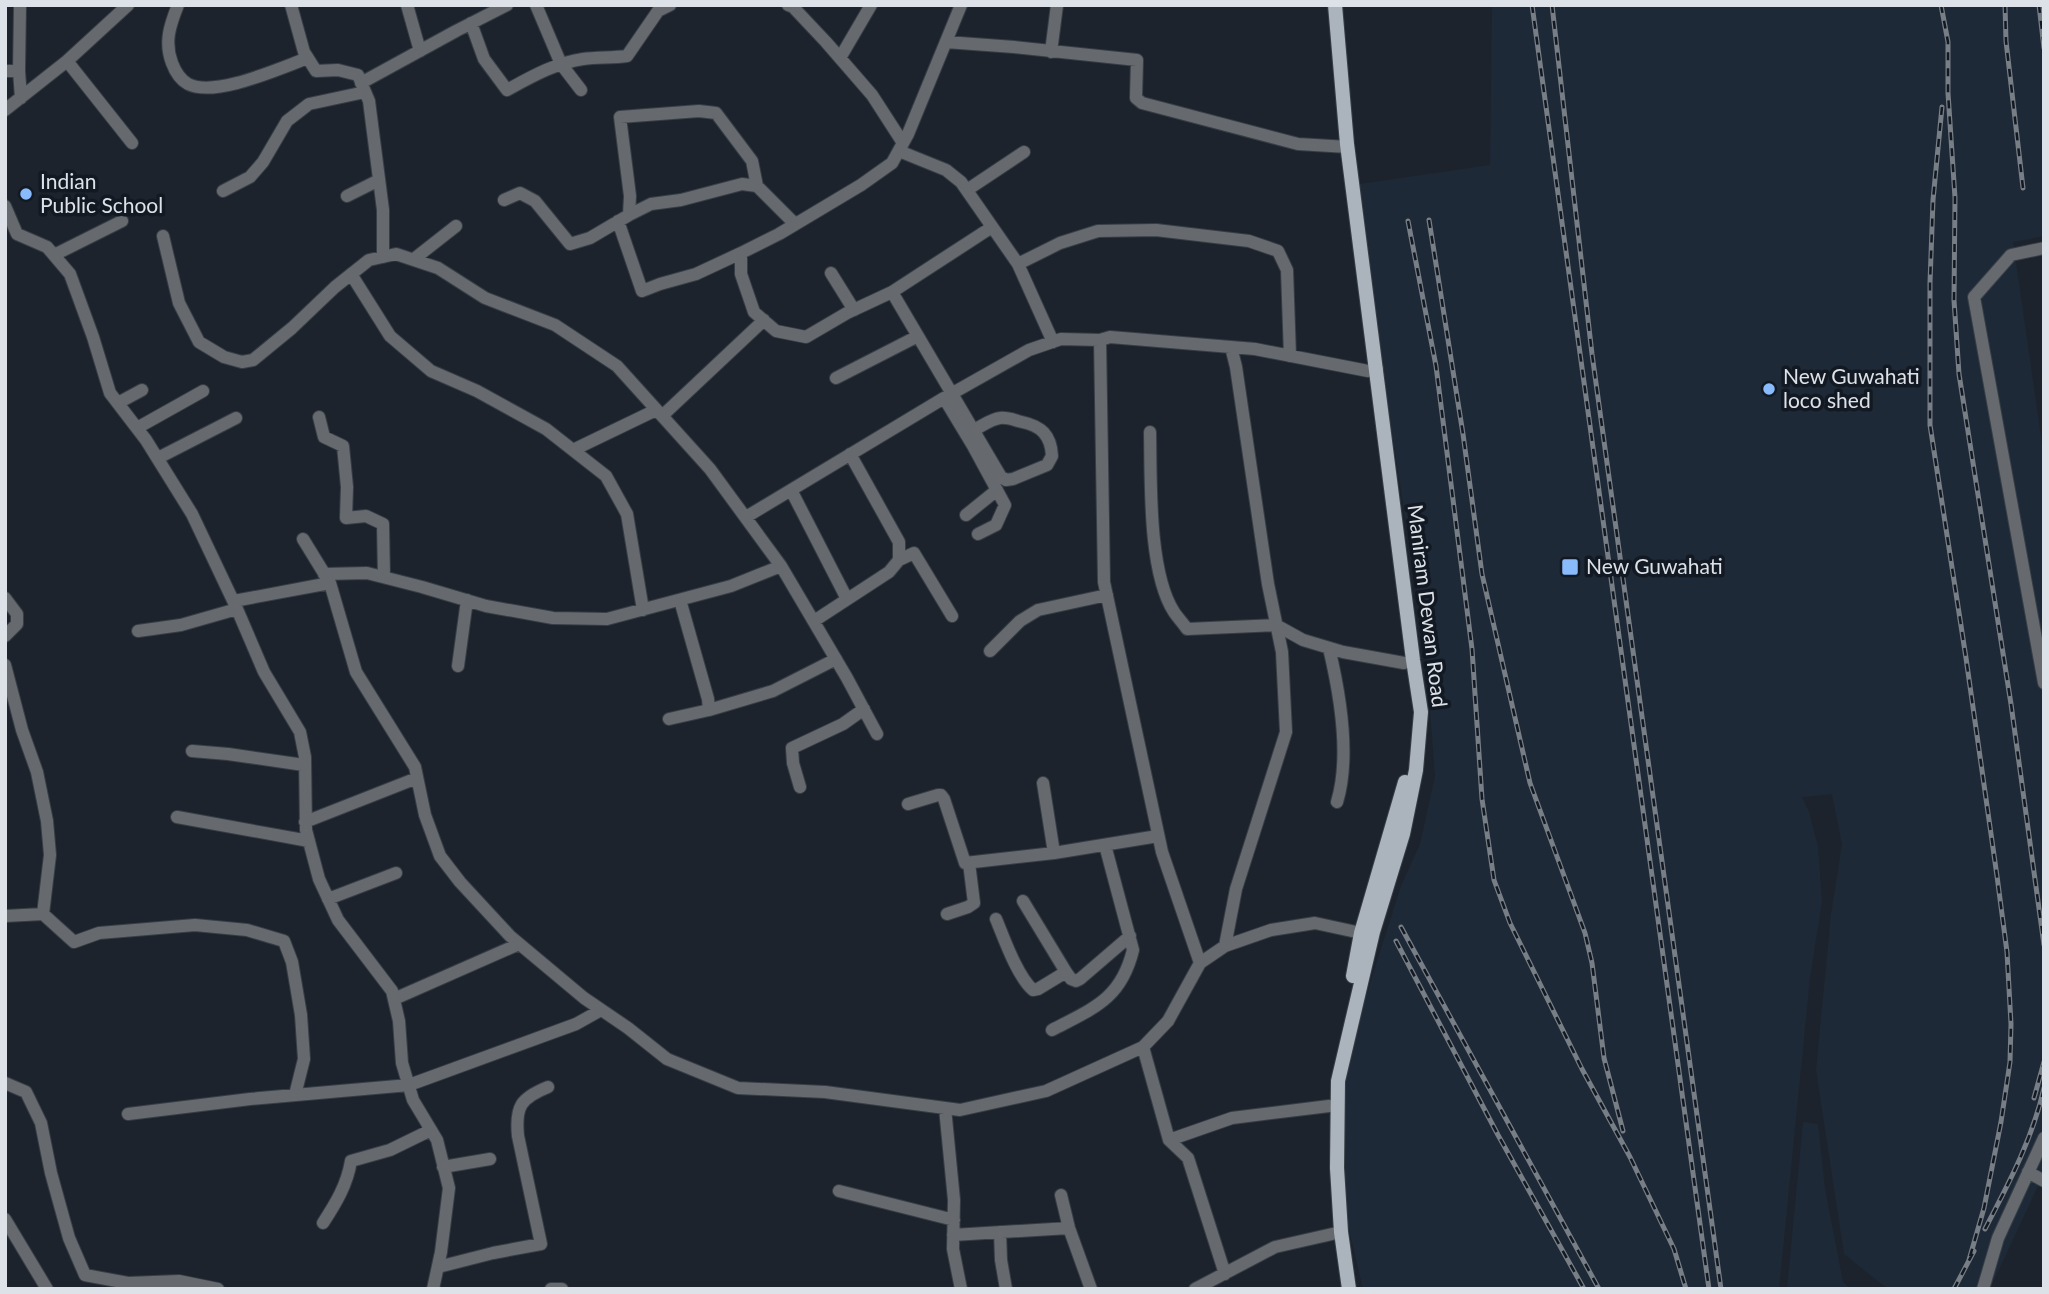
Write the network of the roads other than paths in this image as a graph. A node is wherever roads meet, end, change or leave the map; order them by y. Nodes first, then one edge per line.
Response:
1 (20, 5) edge
2 (128, 5) edge
3 (178, 5) edge
4 (407, 5) edge
5 (507, 5) edge
6 (536, 5) edge
7 (670, 5) edge
8 (788, 5) edge
9 (871, 5) edge
10 (961, 5) edge
11 (1057, 5) edge
12 (1327, 5) edge
13 (1335, 5) edge
14 (293, 6) edge
15 (471, 23) junction
16 (946, 42) junction
17 (420, 51) junction
18 (1051, 51) junction
19 (308, 58) junction
20 (840, 58) junction
21 (66, 61) junction
22 (561, 64) junction
23 (5, 71) edge
24 (19, 71) junction
25 (1337, 74) junction
26 (363, 88) junction
27 (581, 90) dead end
28 (21, 99) junction
29 (5, 110) edge
30 (132, 143) dead end
31 (1343, 146) junction
32 (901, 147) junction
33 (1024, 152) dead end
34 (379, 180) junction
35 (757, 186) junction
36 (967, 190) junction
37 (223, 191) dead end
38 (348, 196) dead end
39 (504, 200) dead end
40 (5, 206) edge
41 (624, 218) junction
42 (122, 221) dead end
43 (795, 224) junction
44 (456, 226) dead end
45 (992, 227) junction
46 (9, 228) edge
47 (163, 236) dead end
48 (2044, 248) edge
49 (741, 253) junction
50 (54, 256) junction
51 (383, 257) junction
52 (414, 259) junction
53 (1018, 264) junction
54 (831, 273) dead end
55 (351, 274) junction
56 (892, 292) junction
57 (854, 310) junction
58 (764, 320) junction
59 (918, 336) junction
60 (1100, 340) junction
61 (1053, 342) junction
62 (1231, 347) junction
63 (1290, 356) junction
64 (1372, 370) junction
65 (836, 379) dead end
66 (142, 390) dead end
67 (203, 391) dead end
68 (948, 395) junction
69 (118, 403) junction
70 (659, 413) junction
71 (319, 417) dead end
72 (236, 418) dead end
73 (137, 428) junction
74 (974, 430) junction
75 (1150, 432) dead end
76 (573, 450) junction
77 (850, 454) junction
78 (158, 458) junction
79 (791, 490) junction
80 (997, 490) junction
81 (966, 514) dead end
82 (746, 517) junction
83 (978, 534) dead end
84 (303, 539) dead end
85 (899, 560) junction
86 (781, 566) junction
87 (384, 577) junction
88 (327, 579) junction
89 (1107, 595) junction
90 (5, 598) edge
91 (848, 598) junction
92 (467, 600) junction
93 (680, 600) junction
94 (236, 605) junction
95 (643, 610) junction
96 (951, 616) dead end
97 (814, 621) junction
98 (1276, 625) junction
99 (138, 631) dead end
100 (5, 636) edge
101 (1329, 648) junction
102 (990, 651) dead end
103 (2042, 658) edge
104 (836, 659) junction
105 (1404, 663) junction
106 (5, 665) edge
107 (458, 666) dead end
108 (2044, 683) edge
109 (864, 709) junction
110 (709, 710) junction
111 (669, 719) dead end
112 (877, 734) dead end
113 (192, 751) dead end
114 (304, 765) junction
115 (417, 778) junction
116 (1044, 783) dead end
117 (800, 787) dead end
118 (1337, 802) dead end
119 (908, 804) dead end
120 (177, 817) dead end
121 (305, 822) junction
122 (1158, 836) junction
123 (309, 841) junction
124 (1105, 845) junction
125 (1054, 853) junction
126 (969, 863) junction
127 (396, 873) dead end
128 (328, 899) junction
129 (1023, 901) dead end
130 (43, 914) junction
131 (947, 914) dead end
132 (5, 916) edge
133 (996, 919) dead end
134 (1361, 933) junction
135 (1130, 936) junction
136 (519, 944) junction
137 (1224, 946) junction
138 (1200, 963) junction
139 (1066, 972) junction
140 (394, 999) junction
141 (601, 1010) junction
142 (1052, 1030) dead end
143 (1143, 1047) junction
144 (5, 1083) edge
145 (409, 1085) junction
146 (548, 1087) dead end
147 (295, 1095) junction
148 (1329, 1106) junction
149 (945, 1108) junction
150 (128, 1114) dead end
151 (431, 1130) junction
152 (2044, 1138) edge
153 (1170, 1140) junction
154 (490, 1159) dead end
155 (443, 1167) junction
156 (2028, 1172) junction
157 (2044, 1181) edge
158 (839, 1191) dead end
159 (1061, 1195) dead end
160 (5, 1219) edge
161 (954, 1220) junction
162 (323, 1223) dead end
163 (1069, 1228) junction
164 (1000, 1232) junction
165 (1337, 1233) junction
166 (953, 1235) junction
167 (438, 1267) junction
168 (1224, 1274) junction
169 (47, 1289) edge
170 (218, 1289) edge
171 (433, 1289) edge
172 (551, 1289) edge
173 (562, 1289) edge
174 (961, 1289) edge
175 (1006, 1289) edge
176 (1091, 1289) edge
177 (1195, 1289) edge
178 (1341, 1289) edge
179 (1349, 1289) edge
180 (1983, 1289) edge

1 - 24 street
2 - 21 street
3 - 19 street
4 - 17 street
5 - 15 street
6 - 22 street
7 - 22 street
8 - 20 street
9 - 20 street
10 - 16 street
11 - 18 street
12 - 25 main road, Maniram Dewan Road
13 - 25 main road, Maniram Dewan Road
14 - 19 street
15 - 17 street
15 - 22 street
16 - 18 street
16 - 32 street
17 - 26 street
18 - 31 street
19 - 26 street
20 - 32 street
21 - 28 street
21 - 30 street
22 - 27 street
23 - 24 street
24 - 28 street
25 - 31 main road, Maniram Dewan Road
26 - 34 street
26 - 37 street
28 - 29 street
31 - 64 main road, Maniram Dewan Road
32 - 36 street
32 - 43 street
33 - 36 street
34 - 38 street
34 - 51 street
35 - 41 street
35 - 41 street
35 - 43 street
36 - 45 street
39 - 41 street
40 - 46 street
41 - 49 street
42 - 50 street
43 - 49 street
44 - 52 street
45 - 53 street
45 - 56 street
46 - 50 street
47 - 55 street
48 - 103 street
49 - 58 street
50 - 69 street
51 - 52 street
51 - 55 street
52 - 70 street
53 - 61 street
53 - 63 street
54 - 57 street
55 - 76 street
56 - 57 street
56 - 59 street
57 - 58 street
58 - 70 street
59 - 65 street
59 - 68 street
60 - 61 street
60 - 62 street
60 - 89 street
61 - 68 street
62 - 63 street
62 - 98 street
63 - 64 street
64 - 105 main road, Maniram Dewan Road
64 - 165 main road, Maniram Dewan Road
66 - 69 street
67 - 73 street
68 - 74 street
68 - 77 street
68 - 80 street
69 - 73 street
70 - 76 street
70 - 82 street
71 - 87 street
72 - 78 street
73 - 78 street
74 - 74 street
75 - 98 street
76 - 95 street
77 - 79 street
77 - 85 street
78 - 94 street
79 - 82 street
79 - 91 street
80 - 81 street
80 - 83 street
82 - 86 street
84 - 88 street
85 - 91 street
85 - 96 street
86 - 93 street
86 - 97 street
87 - 88 street
87 - 92 street
88 - 94 street
88 - 115 street
89 - 102 street
89 - 122 street
90 - 100 street
91 - 97 street
92 - 95 street
92 - 107 street
93 - 95 street
93 - 110 street
94 - 99 street
94 - 114 street
97 - 104 street
98 - 101 street
98 - 137 street
101 - 105 street
101 - 118 street
103 - 108 street
104 - 109 street
104 - 110 street
105 - 134 main road, Maniram Dewan Road
106 - 130 street
109 - 112 street
109 - 117 street
110 - 111 street
113 - 114 street
114 - 121 street
115 - 121 street
115 - 136 street
116 - 125 street
119 - 126 street
120 - 123 street
121 - 123 street
122 - 124 street
122 - 138 street
123 - 128 street
124 - 125 street
124 - 135 street
125 - 126 street
126 - 131 street
127 - 128 street
128 - 140 street
129 - 139 street
130 - 132 street
130 - 147 street
133 - 139 street
134 - 137 street
134 - 148 main road, Maniram Dewan Road
135 - 139 street
135 - 142 street
136 - 140 street
136 - 141 street
137 - 138 street
138 - 143 street
140 - 145 street
141 - 145 street
141 - 149 street
143 - 149 street
143 - 153 street
144 - 170 street
145 - 147 street
145 - 151 street
146 - 167 street
147 - 150 street
148 - 153 street
148 - 165 main road, Maniram Dewan Road
149 - 161 street
151 - 155 street
151 - 162 street
152 - 156 street
153 - 168 street
154 - 155 street
155 - 167 street
156 - 157 street
156 - 180 street
158 - 161 street
159 - 163 street
160 - 169 street
161 - 166 street
163 - 164 street
163 - 176 street
164 - 166 street
164 - 175 street
165 - 168 street
165 - 178 main road, Maniram Dewan Road
165 - 179 main road, Maniram Dewan Road
166 - 174 street
167 - 171 street
168 - 177 street
172 - 173 street

